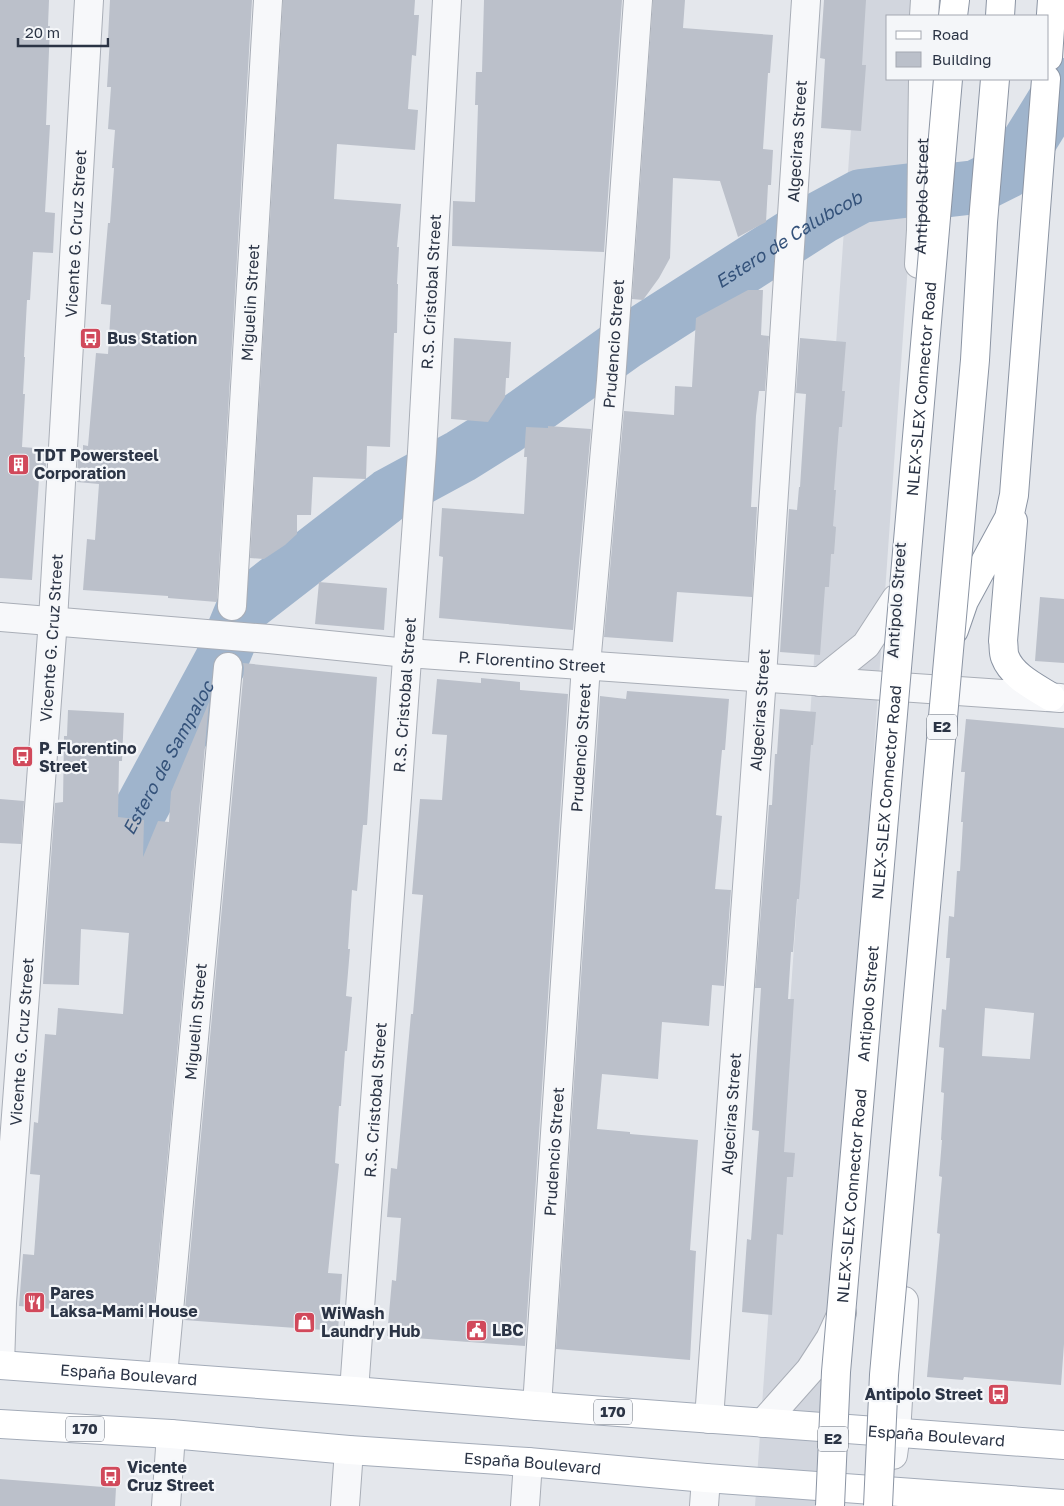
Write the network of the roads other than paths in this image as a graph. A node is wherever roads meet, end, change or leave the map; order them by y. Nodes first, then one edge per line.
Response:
1 (89, 0) edge
2 (268, 0) edge
3 (447, 0) edge
4 (638, 0) edge
5 (806, 0) edge
6 (925, 0) edge
7 (955, 0) edge
8 (1001, 0) edge
9 (1052, 0) edge
10 (924, 15) edge
11 (953, 15) edge
12 (1000, 15) edge
13 (1049, 43) edge
14 (923, 80) edge
15 (948, 80) edge
16 (995, 80) edge
17 (1046, 80) edge
18 (1014, 495) junction
19 (896, 599) junction
20 (232, 606) dead end
21 (0, 617) edge
22 (53, 620) junction
23 (407, 653) junction
24 (586, 665) junction
25 (228, 667) dead end
26 (762, 678) junction
27 (820, 682) junction
28 (890, 686) junction
29 (943, 690) junction
30 (1057, 698) edge
31 (0, 1365) edge
32 (163, 1376) junction
33 (354, 1391) junction
34 (537, 1406) junction
35 (709, 1419) junction
36 (763, 1423) junction
37 (0, 1424) edge
38 (896, 1433) junction
39 (170, 1434) junction
40 (1064, 1445) edge
41 (349, 1450) junction
42 (528, 1462) junction
43 (706, 1478) junction
44 (885, 1501) edge
45 (1063, 1505) edge
46 (166, 1506) edge
47 (345, 1506) edge
48 (525, 1506) edge
49 (704, 1506) edge
50 (830, 1506) edge

1 - 22 street, Vicente G. Cruz Street
2 - 20 street, Miguelin Street
3 - 23 street, R.S. Cristobal Street
4 - 24 street, Prudencio Street
5 - 26 street, Algeciras Street
6 - 10 street
7 - 11 main road
8 - 12 main road
9 - 13 main road
14 - 19 street, Antipolo Street
15 - 50 main road, NLEX-SLEX Connector Road / E2, bridge
16 - 44 main road, E2, bridge
17 - 18 main road
18 - 29 main road
18 - 30 main road
19 - 27 street
19 - 28 street, Antipolo Street
21 - 22 street, P. Florentino Street
22 - 23 street, P. Florentino Street
22 - 31 street, Vicente G. Cruz Street
23 - 24 street, P. Florentino Street
23 - 33 street, R.S. Cristobal Street
24 - 26 street, P. Florentino Street
24 - 34 street, Prudencio Street
25 - 32 street, Miguelin Street
26 - 27 street, P. Florentino Street
26 - 35 street, Algeciras Street
27 - 28 street, P. Florentino Street
28 - 29 street, P. Florentino Street
28 - 36 street, Antipolo Street
29 - 30 street, P. Florentino Street
29 - 38 street
31 - 32 main road, España Boulevard / 170
32 - 33 main road, España Boulevard / 170
33 - 34 main road, España Boulevard / 170
34 - 35 main road, España Boulevard / 170
35 - 36 main road, España Boulevard / 170
36 - 38 main road, España Boulevard / 170
37 - 39 main road, España Boulevard / 170
38 - 40 main road, España Boulevard / 170
38 - 44 street
39 - 41 main road, España Boulevard / 170
39 - 46 street
41 - 42 main road, España Boulevard / 170
41 - 47 street
42 - 43 main road, España Boulevard / 170
42 - 48 street
43 - 44 main road, España Boulevard / 170
43 - 49 street
44 - 45 main road, España Boulevard / 170

